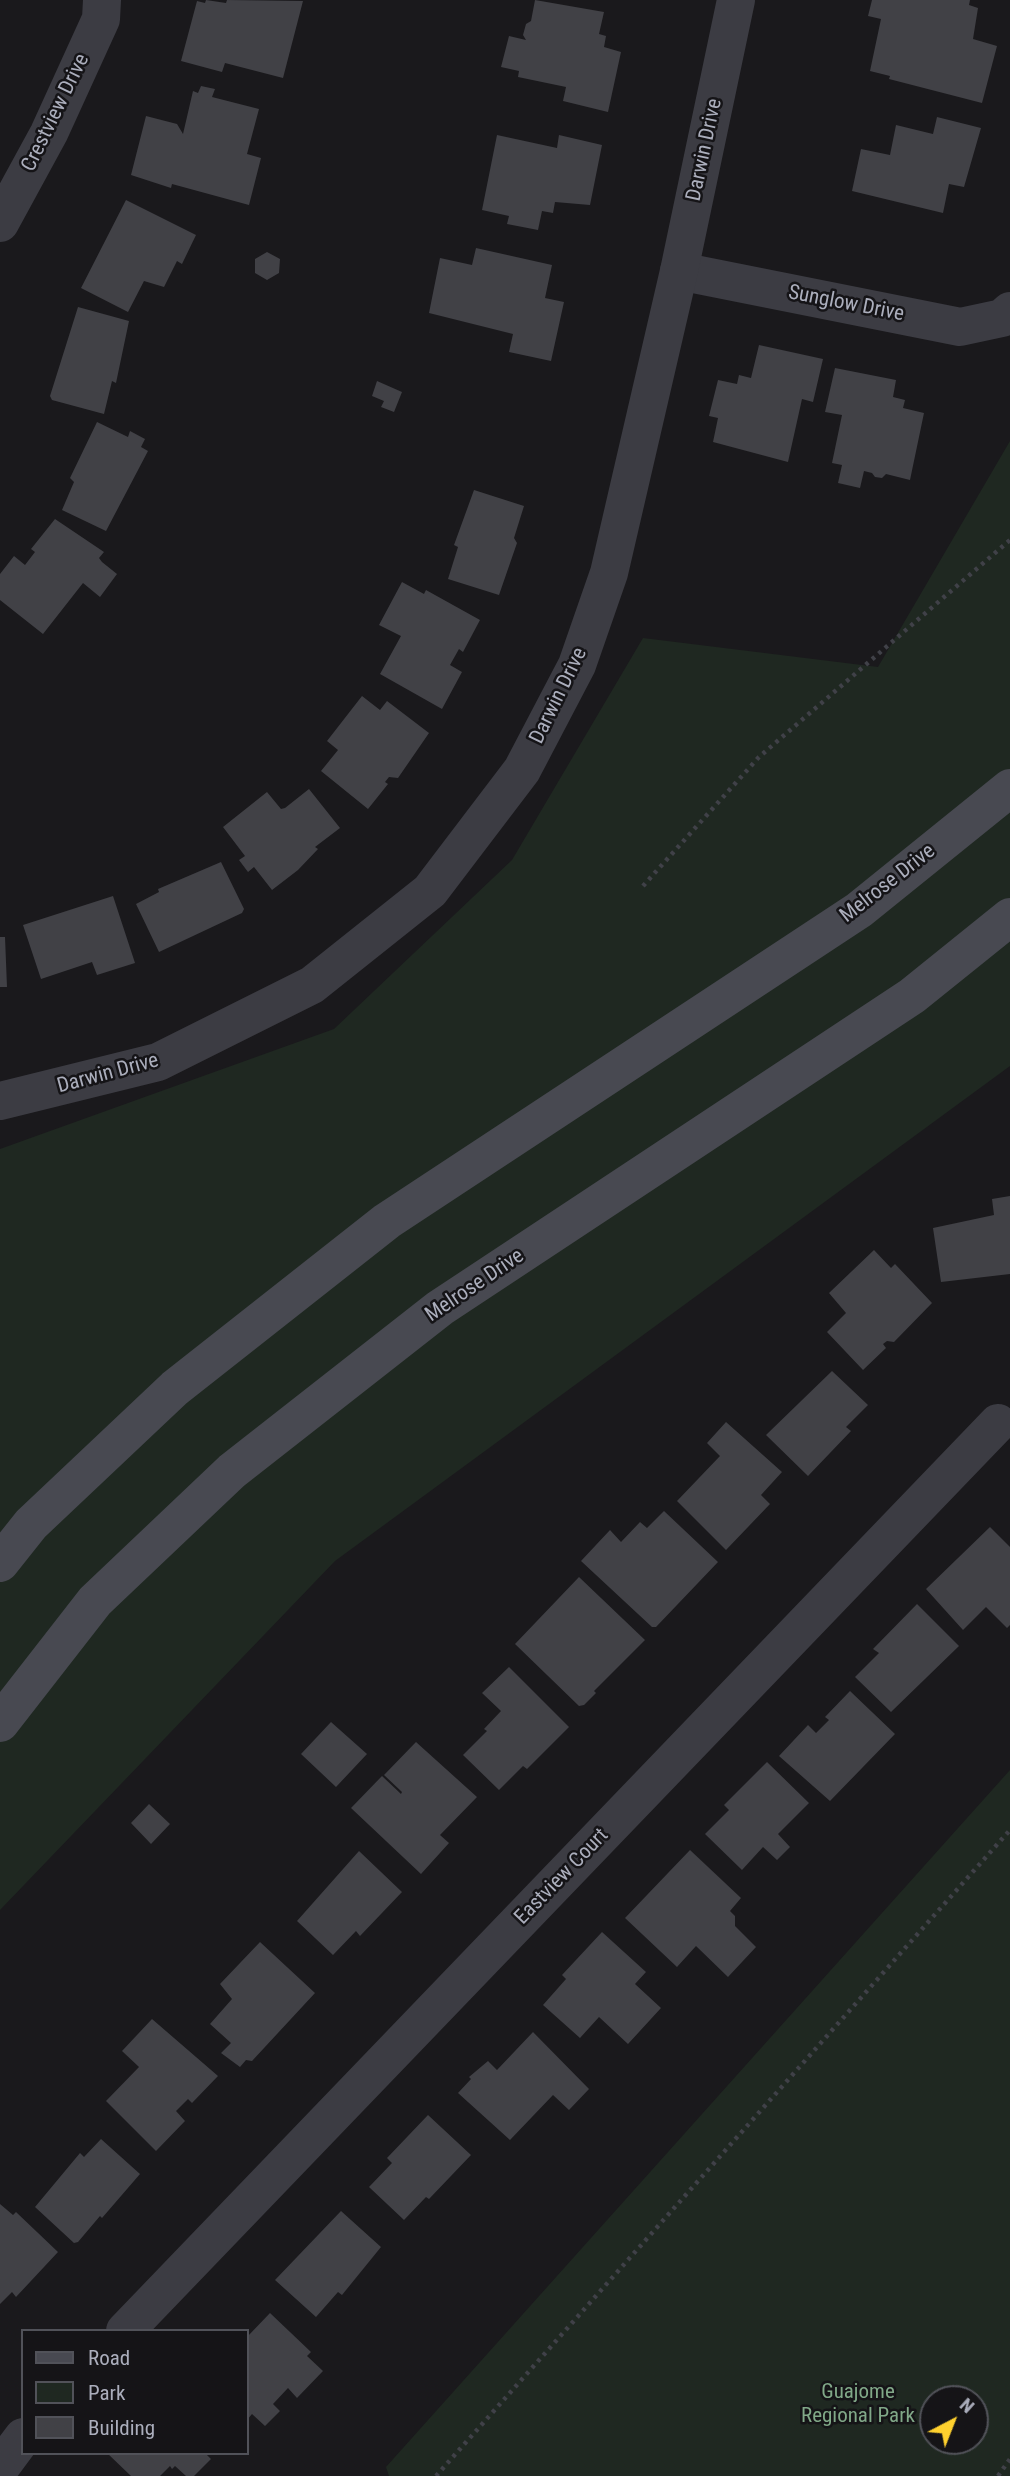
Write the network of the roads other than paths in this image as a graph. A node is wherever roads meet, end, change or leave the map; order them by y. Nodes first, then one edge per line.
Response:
1 (102, 0) edge
2 (736, 0) edge
3 (0, 223) edge
4 (679, 271) junction
5 (1010, 311) edge
6 (1010, 788) edge
7 (1010, 917) edge
8 (0, 1101) edge
9 (998, 1423) dead end
10 (0, 1563) edge
11 (0, 1723) edge
12 (127, 2329) edge
13 (21, 2440) edge
14 (0, 2468) edge

1 - 3 street, Crestview Drive
2 - 4 street, Darwin Drive
4 - 5 street, Sunglow Drive
4 - 8 street, Darwin Drive
6 - 10 main road, Melrose Drive
7 - 11 main road, Melrose Drive
9 - 12 street, Eastview Court
13 - 14 street

